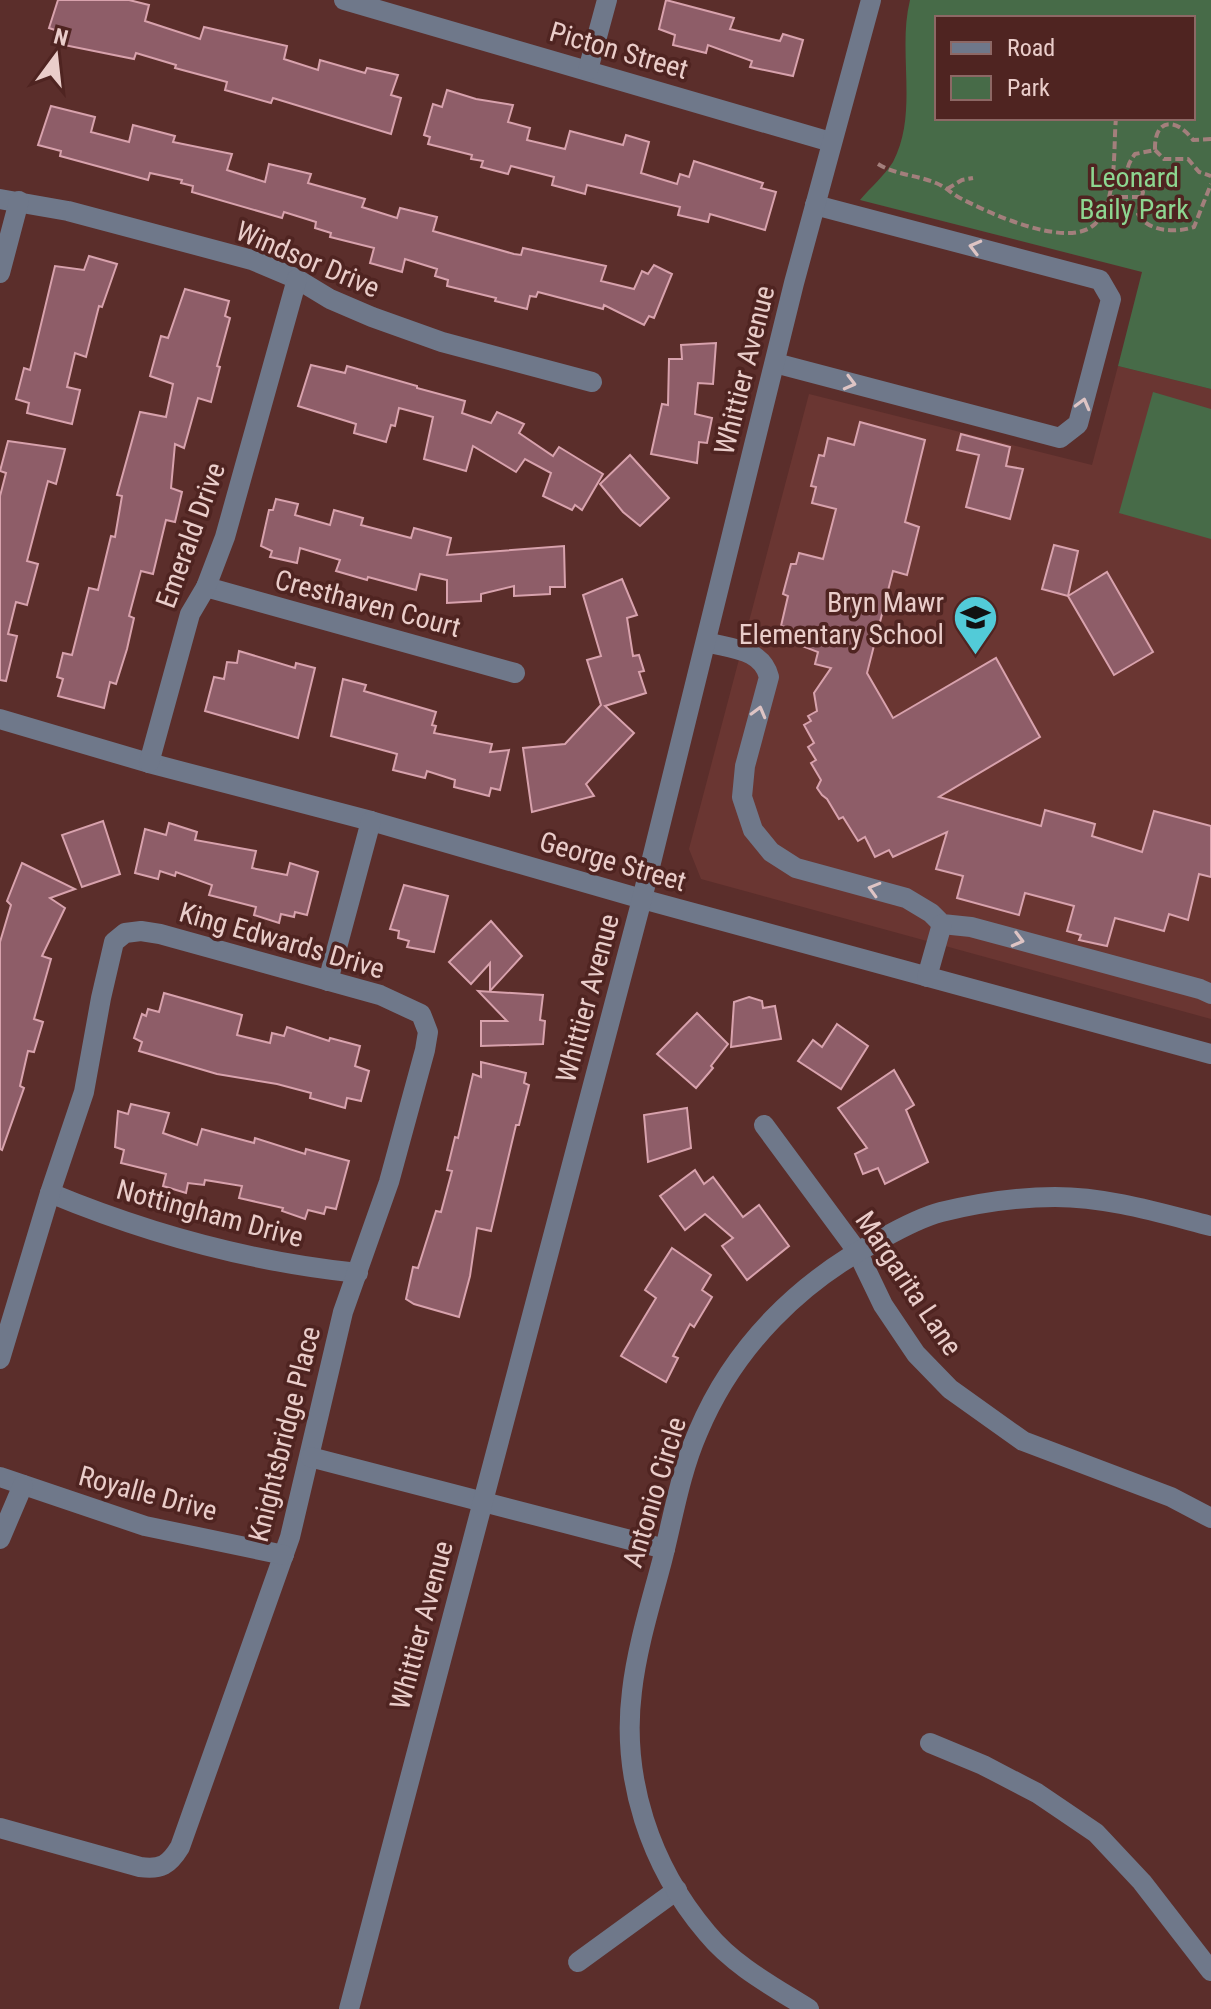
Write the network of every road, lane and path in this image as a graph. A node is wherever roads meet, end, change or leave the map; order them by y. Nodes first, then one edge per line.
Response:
1 (347, 0) edge
2 (607, 0) edge
3 (871, 0) edge
4 (588, 70) junction
5 (1116, 120) edge
6 (1211, 139) edge
7 (831, 142) junction
8 (1155, 150) junction
9 (878, 164) dead end
10 (1211, 176) edge
11 (973, 178) dead end
12 (1211, 184) edge
13 (947, 189) junction
14 (1108, 197) junction
15 (1142, 197) junction
16 (9, 200) edge
17 (815, 205) junction
18 (0, 273) edge
19 (297, 279) junction
20 (775, 363) junction
21 (592, 382) dead end
22 (206, 587) junction
23 (706, 642) junction
24 (515, 673) dead end
25 (0, 719) edge
26 (149, 763) junction
27 (371, 821) junction
28 (642, 899) junction
29 (942, 924) junction
30 (927, 977) junction
31 (328, 981) junction
32 (1211, 994) edge
33 (421, 1014) joint
34 (1211, 1054) edge
35 (764, 1125) dead end
36 (50, 1193) junction
37 (1211, 1226) edge
38 (857, 1251) junction
39 (358, 1273) junction
40 (0, 1359) edge
41 (310, 1457) junction
42 (0, 1477) edge
43 (23, 1485) junction
44 (482, 1501) junction
45 (1211, 1518) edge
46 (0, 1539) edge
47 (665, 1549) junction
48 (284, 1555) junction
49 (930, 1743) dead end
50 (0, 1828) edge
51 (677, 1890) junction
52 (578, 1962) dead end
53 (1211, 1971) edge
54 (349, 2009) edge
55 (809, 2009) edge

1 - 4 street, Picton Street
2 - 4 street
3 - 7 street, Whittier Avenue
4 - 7 street, Picton Street
5 - 14 path
6 - 8 path
7 - 17 street, Whittier Avenue
8 - 10 path
8 - 15 path
9 - 13 path
11 - 13 path
12 - 15 path
13 - 14 path
14 - 15 path
16 - 18 street
16 - 19 street, Windsor Drive
17 - 20 street, Whittier Avenue
20 -> 17 street
19 - 21 street, Windsor Drive
19 - 22 street, Emerald Drive
20 - 23 street, Whittier Avenue
22 - 24 street, Cresthaven Court
22 - 26 street, Emerald Drive
23 - 28 street, Whittier Avenue
29 -> 23 street
25 - 26 street, George Street
26 - 27 street, George Street
27 - 28 street, George Street
27 - 31 street
28 - 30 street, George Street
28 - 44 street, Whittier Avenue
29 - 30 street
29 -> 32 street
30 - 34 street, George Street
31 - 33 street, King Edwards Drive
31 - 36 street, King Edwards Drive
33 - 39 street, Knightsbridge Place
35 - 38 street, Margarita Lane
36 - 39 street, Nottingham Drive
36 - 40 street
37 - 38 street, Antonio Circle
38 - 45 street, Margarita Lane
38 - 47 street, Antonio Circle
39 - 41 street, Knightsbridge Place
41 - 44 street
41 - 48 street, Knightsbridge Place
42 - 43 street, Royalle Drive
43 - 46 street
43 - 48 street, Royalle Drive
44 - 47 street
44 - 54 street, Whittier Avenue
47 - 51 street, Antonio Circle
48 - 50 street, Knightsbridge Place
49 - 53 street
51 - 52 street
51 - 55 street, Antonio Circle

